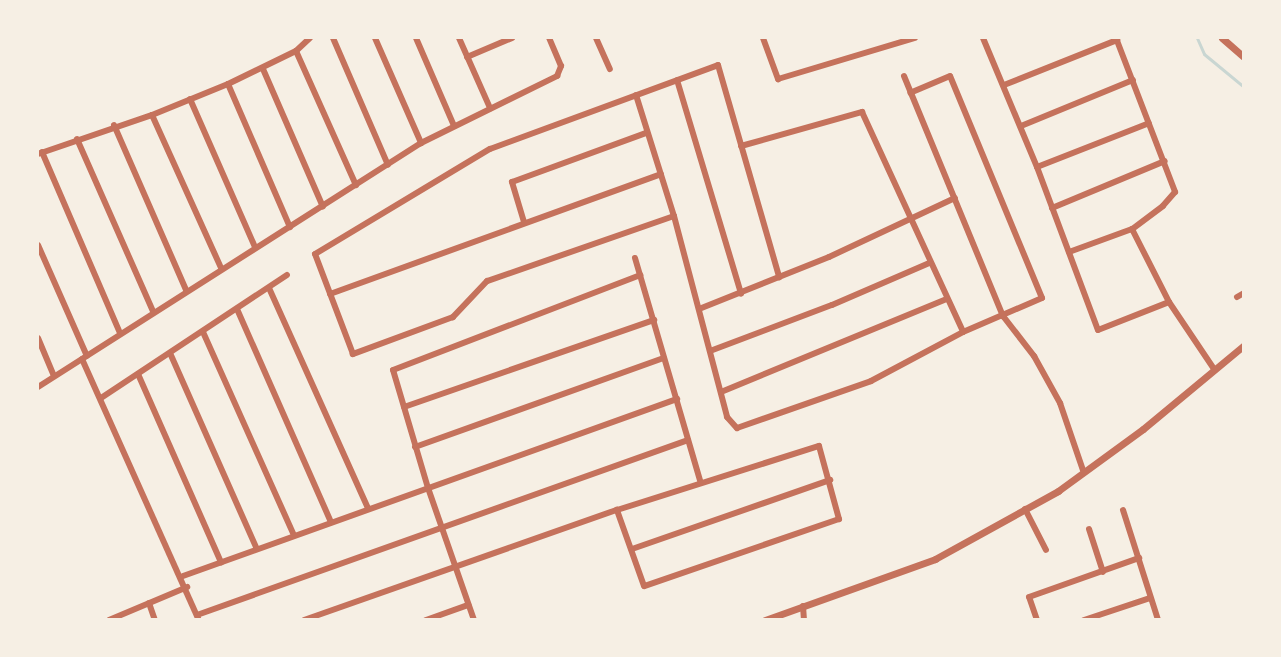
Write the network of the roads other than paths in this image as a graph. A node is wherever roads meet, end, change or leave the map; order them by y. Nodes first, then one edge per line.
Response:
1 (310, 38) edge
2 (333, 38) edge
3 (375, 38) edge
4 (416, 38) edge
5 (459, 38) edge
6 (507, 38) edge
7 (549, 38) edge
8 (599, 38) edge
9 (763, 38) edge
10 (915, 38) edge
11 (983, 38) edge
12 (1221, 38) edge
13 (1116, 39) edge
14 (296, 51) junction
15 (467, 57) junction
16 (1244, 57) edge
17 (263, 69) junction
18 (610, 69) dead end
19 (904, 76) dead end
20 (677, 80) junction
21 (1133, 80) junction
22 (228, 84) junction
23 (1004, 85) junction
24 (910, 93) junction
25 (636, 95) junction
26 (190, 99) junction
27 (490, 108) junction
28 (152, 115) junction
29 (1149, 123) junction
30 (114, 125) junction
31 (454, 126) junction
32 (1021, 126) junction
33 (646, 133) junction
34 (77, 139) junction
35 (421, 143) junction
36 (741, 146) junction
37 (40, 153) edge
38 (1165, 161) junction
39 (388, 165) junction
40 (1037, 167) junction
41 (661, 174) junction
42 (356, 185) junction
43 (955, 198) junction
44 (323, 207) junction
45 (1052, 208) junction
46 (674, 216) junction
47 (914, 219) junction
48 (524, 222) junction
49 (290, 226) junction
50 (1132, 229) junction
51 (38, 245) edge
52 (255, 247) junction
53 (1069, 252) junction
54 (635, 258) dead end
55 (929, 263) junction
56 (221, 268) junction
57 (287, 275) dead end
58 (640, 275) junction
59 (779, 277) junction
60 (269, 288) junction
61 (186, 290) junction
62 (1244, 293) edge
63 (330, 294) junction
64 (741, 294) junction
65 (1237, 297) dead end
66 (947, 299) junction
67 (1169, 302) junction
68 (237, 309) junction
69 (699, 309) junction
70 (153, 311) junction
71 (1003, 315) junction
72 (654, 320) junction
73 (204, 332) junction
74 (963, 332) junction
75 (120, 333) junction
76 (38, 338) edge
77 (1244, 345) edge
78 (710, 351) junction
79 (170, 353) junction
80 (85, 358) junction
81 (664, 358) junction
82 (1214, 369) junction
83 (138, 374) junction
84 (54, 376) junction
85 (38, 387) edge
86 (721, 392) junction
87 (101, 398) junction
88 (676, 399) junction
89 (404, 407) junction
90 (688, 440) junction
91 (415, 447) junction
92 (1083, 470) junction
93 (830, 480) junction
94 (701, 483) junction
95 (428, 488) junction
96 (368, 508) junction
97 (1025, 509) junction
98 (618, 510) junction
99 (1123, 510) dead end
100 (331, 522) junction
101 (442, 526) junction
102 (1089, 529) dead end
103 (294, 535) junction
104 (257, 549) junction
105 (632, 549) junction
106 (1046, 550) dead end
107 (1139, 558) junction
108 (221, 562) junction
109 (455, 568) junction
110 (1103, 572) junction
111 (183, 576) junction
112 (187, 587) junction
113 (1150, 598) junction
114 (149, 603) junction
115 (468, 605) junction
116 (803, 606) junction
117 (198, 617) edge
118 (110, 619) edge
119 (155, 620) edge
120 (304, 620) edge
121 (426, 620) edge
122 (474, 620) edge
123 (765, 620) edge
124 (804, 620) edge
125 (1037, 620) edge
126 (1084, 620) edge
127 (1158, 620) edge

1 - 14 street
2 - 39 street
3 - 35 street
4 - 31 street
5 - 15 street
6 - 15 street
7 - 27 street
8 - 18 street
9 - 10 street
11 - 23 street
12 - 16 street
13 - 21 street
13 - 23 street
14 - 17 street
14 - 42 street
15 - 27 street
17 - 22 street
17 - 44 street
19 - 24 street
20 - 25 street
20 - 36 street
20 - 64 street
21 - 29 street
21 - 32 street
22 - 26 street
22 - 49 street
23 - 32 street
24 - 43 street
24 - 71 street
25 - 33 street
25 - 63 street
26 - 28 street
26 - 52 street
27 - 31 street
28 - 30 street
28 - 56 street
29 - 38 street
29 - 40 street
30 - 34 street
30 - 61 street
31 - 35 street
32 - 40 street
33 - 41 street
33 - 48 street
34 - 37 street
34 - 70 street
35 - 39 street
36 - 47 street
36 - 59 street
37 - 75 street
38 - 45 street
38 - 50 street
39 - 42 street
40 - 45 street
41 - 46 street
41 - 48 street
42 - 44 street
43 - 47 street
43 - 71 street
44 - 49 street
45 - 53 street
46 - 63 street
46 - 69 street
47 - 55 street
47 - 59 street
48 - 63 street
49 - 52 street
50 - 53 street
50 - 67 street
51 - 80 street
52 - 56 street
53 - 67 street
54 - 58 street
55 - 66 street
55 - 78 street
56 - 61 street
57 - 60 street
58 - 72 street
58 - 89 street
59 - 64 street
60 - 68 street
60 - 96 street
61 - 70 street
62 - 65 street
64 - 69 street
66 - 74 street
66 - 86 street
67 - 82 street
68 - 73 street
68 - 100 street
69 - 78 street
70 - 75 street
71 - 74 street
71 - 92 street
72 - 81 street
72 - 89 street
73 - 79 street
73 - 103 street
74 - 86 street
75 - 80 street
76 - 84 street
77 - 82 street
78 - 86 street
79 - 83 street
79 - 104 street
80 - 84 street
80 - 87 street
81 - 88 street
81 - 91 street
82 - 92 street
83 - 87 street
83 - 108 street
84 - 85 street
87 - 111 street
88 - 90 street
88 - 95 street
89 - 91 street
90 - 94 street
90 - 101 street
91 - 95 street
92 - 97 street
93 - 94 street
93 - 105 street
93 - 105 street
94 - 98 street
95 - 96 street
95 - 101 street
96 - 100 street
97 - 106 street
97 - 116 street
98 - 105 street
98 - 109 street
99 - 107 street
100 - 103 street
101 - 109 street
101 - 117 street
102 - 110 street
103 - 104 street
104 - 108 street
107 - 110 street
107 - 113 street
108 - 111 street
109 - 115 street
109 - 120 street
110 - 125 street
111 - 112 street
112 - 114 street
112 - 117 street
113 - 126 street
113 - 127 street
114 - 118 street
114 - 119 street
115 - 121 street
115 - 122 street
116 - 123 street
116 - 124 street

